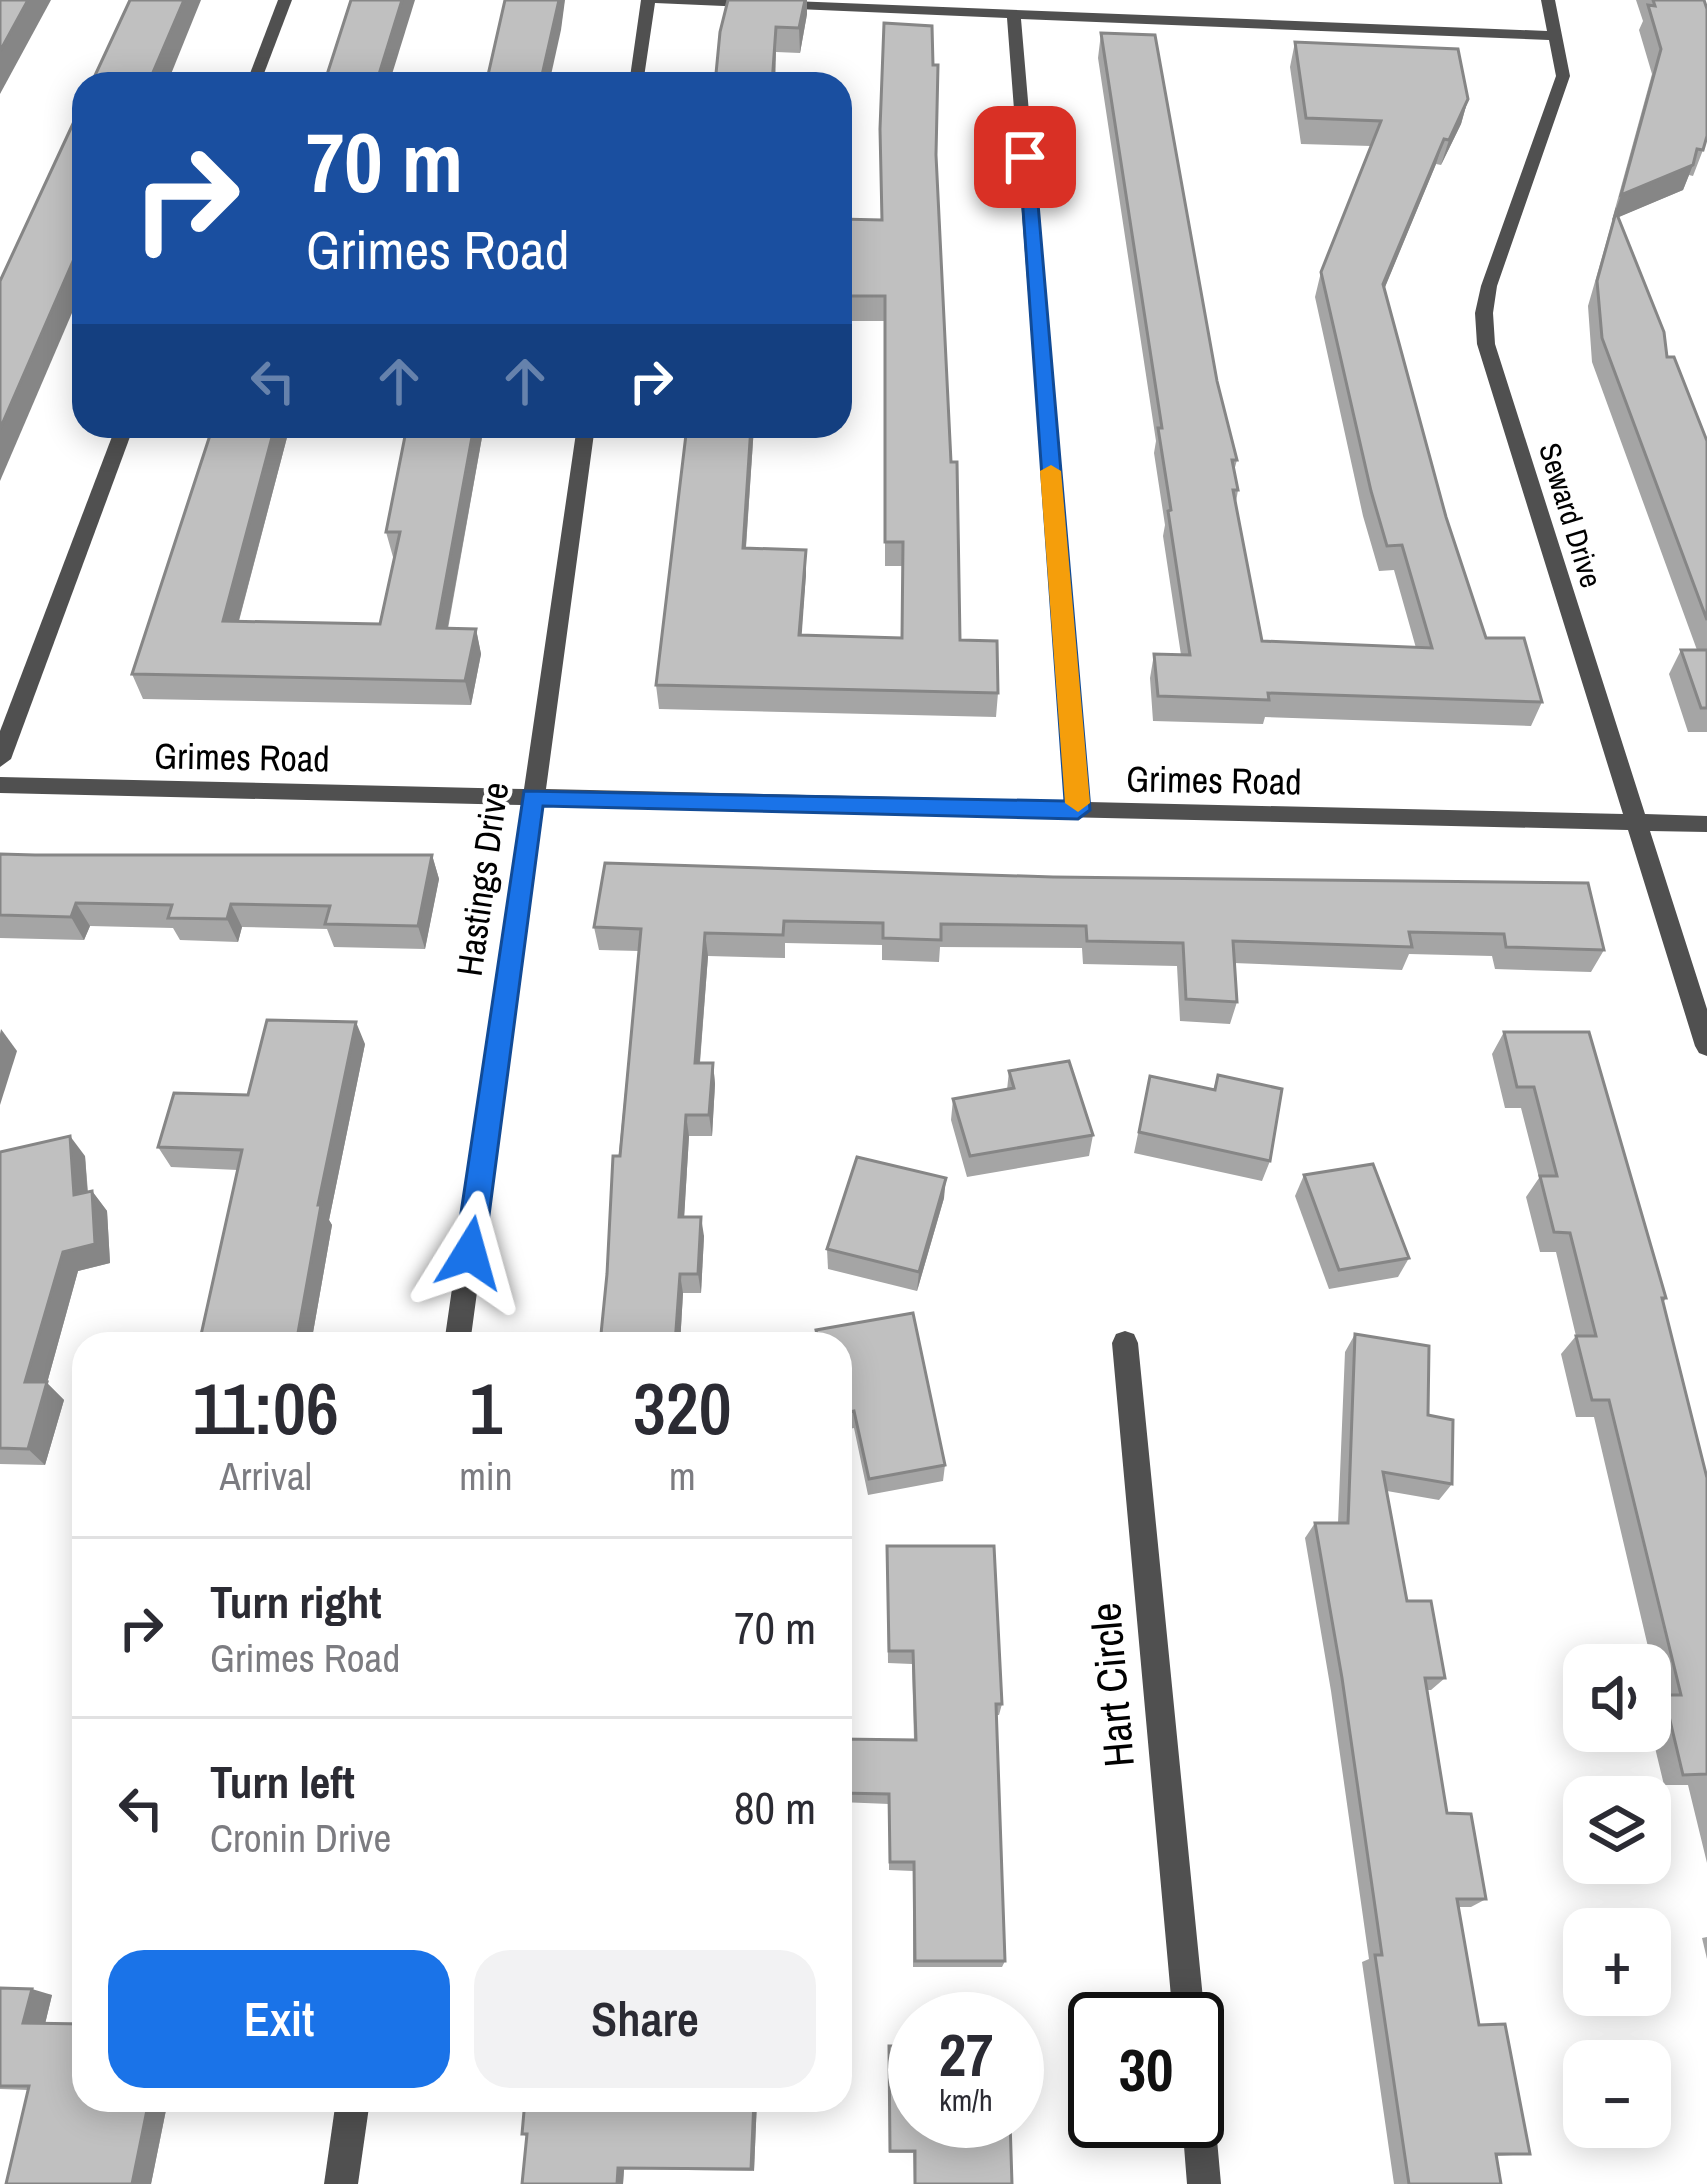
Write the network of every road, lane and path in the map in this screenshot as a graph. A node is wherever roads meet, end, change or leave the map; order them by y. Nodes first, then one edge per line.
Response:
1 (285, 0) edge
2 (648, 0) edge
3 (660, 0) edge
4 (1548, 0) edge
5 (1014, 17) junction
6 (1556, 36) junction
7 (258, 72) edge
8 (638, 72) edge
9 (120, 438) edge
10 (584, 438) edge
11 (0, 759) edge
12 (0, 785) edge
13 (532, 797) junction
14 (1078, 810) junction
15 (1636, 822) junction
16 (1707, 824) edge
17 (1707, 1046) edge
18 (459, 1332) edge
19 (1125, 1343) dead end
20 (1186, 1992) edge
21 (351, 2112) edge
22 (1201, 2148) edge
23 (341, 2184) edge
24 (1204, 2184) edge

1 - 7 street
2 - 8 street
3 - 5 street
4 - 6 street, Seward Drive
5 - 6 street
5 - 14 street
6 - 15 street, Seward Drive
9 - 11 street
10 - 13 street, Hastings Drive
12 - 13 street, Grimes Road
13 - 14 street, Grimes Road
13 - 18 street, Hastings Drive
14 - 15 street, Grimes Road
15 - 16 street, Grimes Road
15 - 17 street, Seward Drive
19 - 20 street, Hart Circle
21 - 23 street
22 - 24 street

